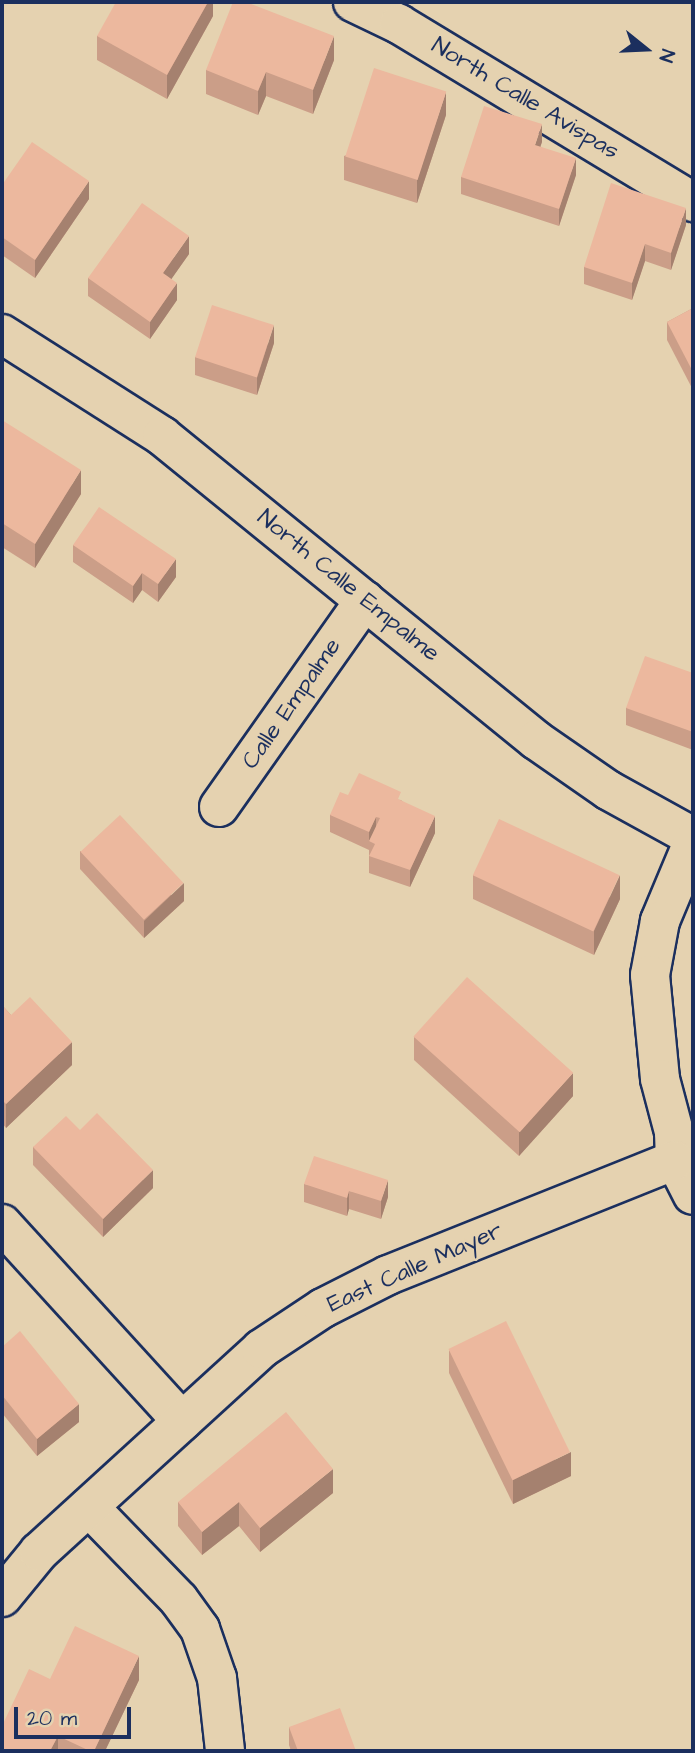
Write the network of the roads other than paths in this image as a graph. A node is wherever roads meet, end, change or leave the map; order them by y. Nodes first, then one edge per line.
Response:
1 (353, 2) edge
2 (693, 202) edge
3 (2, 334) edge
4 (365, 600) junction
5 (219, 807) dead end
6 (693, 840) edge
7 (675, 1160) junction
8 (693, 1195) edge
9 (2, 1224) edge
10 (183, 1422) junction
11 (89, 1507) junction
12 (2, 1597) edge
13 (225, 1751) edge

1 - 2 street, North Calle Avispas
3 - 4 street, North Calle Empalme
4 - 5 street, Calle Empalme
4 - 6 street, North Calle Empalme
6 - 7 street
7 - 8 street
7 - 10 street, East Calle Mayer
9 - 10 street
10 - 11 street, East Calle Mayer
11 - 12 street, East Calle Mayer
11 - 13 street

